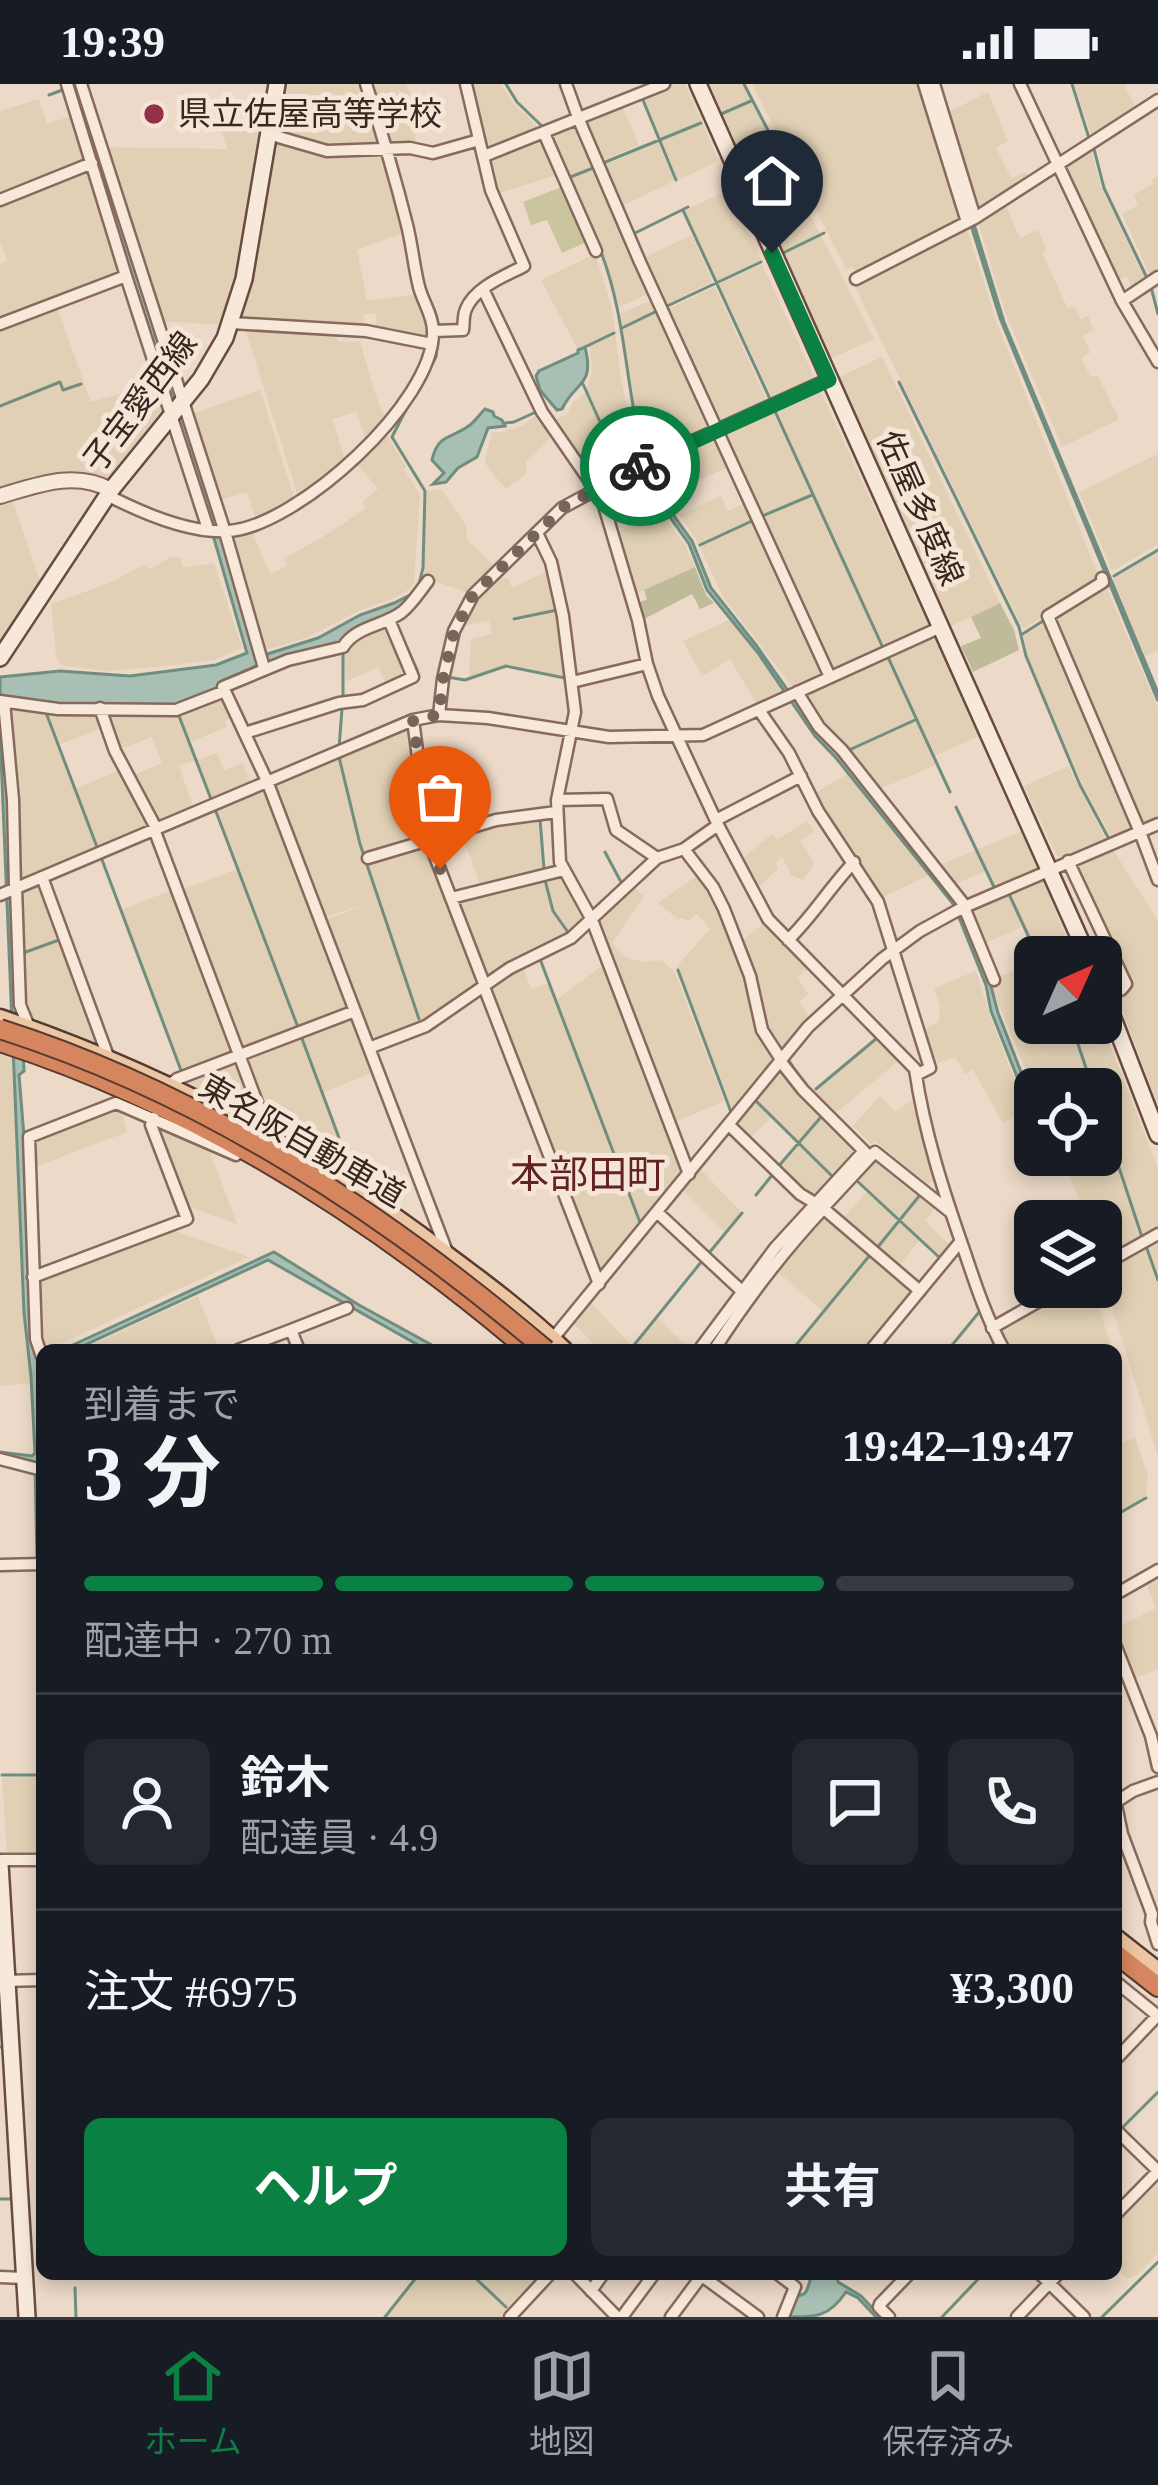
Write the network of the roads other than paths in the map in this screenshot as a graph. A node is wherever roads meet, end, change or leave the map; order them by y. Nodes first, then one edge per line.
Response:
1 (67, 84) edge
2 (81, 84) edge
3 (277, 84) edge
4 (366, 84) edge
5 (466, 84) edge
6 (566, 84) edge
7 (664, 84) edge
8 (698, 84) edge
9 (924, 84) edge
10 (934, 84) edge
11 (1020, 84) edge
12 (1158, 100) edge
13 (579, 120) junction
14 (544, 133) junction
15 (268, 134) junction
16 (479, 140) junction
17 (383, 150) junction
18 (484, 156) junction
19 (92, 163) junction
20 (1058, 166) junction
21 (0, 200) edge
22 (971, 220) junction
23 (596, 251) dead end
24 (126, 276) junction
25 (1158, 277) edge
26 (856, 279) dead end
27 (483, 289) junction
28 (1122, 301) junction
29 (231, 323) junction
30 (0, 324) edge
31 (433, 337) junction
32 (1158, 362) edge
33 (829, 380) junction
34 (178, 409) junction
35 (716, 431) junction
36 (597, 490) junction
37 (109, 492) junction
38 (0, 496) edge
39 (217, 531) junction
40 (537, 532) junction
41 (1102, 578) dead end
42 (428, 581) dead end
43 (389, 620) junction
44 (941, 627) junction
45 (0, 658) edge
46 (263, 663) junction
47 (647, 664) junction
48 (413, 674) junction
49 (830, 677) junction
50 (443, 679) junction
51 (572, 682) junction
52 (225, 691) junction
53 (792, 695) junction
54 (2, 702) edge
55 (100, 708) junction
56 (759, 710) junction
57 (439, 715) junction
58 (413, 720) junction
59 (245, 733) junction
60 (572, 734) junction
61 (676, 737) junction
62 (802, 776) junction
63 (267, 781) junction
64 (556, 806) junction
65 (717, 822) junction
66 (1158, 824) edge
67 (155, 829) junction
68 (1140, 832) junction
69 (429, 841) junction
70 (684, 849) junction
71 (368, 858) dead end
72 (658, 858) junction
73 (1068, 861) junction
74 (854, 862) junction
75 (1051, 868) junction
76 (564, 870) junction
77 (42, 877) junction
78 (1158, 880) edge
79 (9, 891) edge
80 (452, 898) junction
81 (962, 909) junction
82 (592, 920) junction
83 (1079, 936) edge
84 (1103, 936) edge
85 (788, 940) junction
86 (894, 951) junction
87 (994, 980) dead end
88 (484, 986) junction
89 (842, 994) junction
90 (355, 1011) junction
91 (2, 1023) edge
92 (28, 1027) junction
93 (0, 1042) edge
94 (1122, 1042) edge
95 (369, 1048) junction
96 (239, 1055) junction
97 (109, 1059) junction
98 (781, 1062) junction
99 (916, 1075) junction
100 (169, 1085) junction
101 (154, 1118) junction
102 (729, 1125) junction
103 (266, 1133) junction
104 (1158, 1135) edge
105 (868, 1154) junction
106 (689, 1174) junction
107 (820, 1207) junction
108 (950, 1212) junction
109 (658, 1213) junction
110 (1158, 1234) edge
111 (961, 1241) junction
112 (1122, 1254) edge
113 (448, 1255) junction
114 (33, 1277) junction
115 (598, 1284) junction
116 (920, 1291) junction
117 (746, 1294) junction
118 (1027, 1308) edge
119 (346, 1309) dead end
120 (992, 1328) junction
121 (292, 1330) junction
122 (38, 1344) edge
123 (254, 1344) edge
124 (297, 1344) edge
125 (509, 1344) edge
126 (521, 1344) edge
127 (548, 1344) edge
128 (549, 1344) edge
129 (554, 1344) edge
130 (704, 1344) edge
131 (717, 1344) edge
132 (876, 1344) edge
133 (1001, 1344) edge
134 (0, 1459) edge
135 (36, 1470) edge
136 (0, 1564) edge
137 (36, 1564) edge
138 (1158, 1570) edge
139 (1122, 1591) edge
140 (1122, 1661) edge
141 (1158, 1767) edge
142 (1158, 1782) edge
143 (1122, 1799) edge
144 (1122, 1834) edge
145 (36, 1860) edge
146 (0, 1862) edge
147 (1122, 1943) edge
148 (1158, 1943) edge
149 (1122, 1959) edge
150 (1158, 1971) edge
151 (1122, 1974) edge
152 (36, 1980) edge
153 (4, 1981) edge
154 (1122, 1987) edge
155 (1158, 1987) edge
156 (1158, 2001) edge
157 (1158, 2015) edge
158 (1122, 2053) edge
159 (7, 2119) edge
160 (1122, 2136) edge
161 (1122, 2208) edge
162 (0, 2277) edge
163 (24, 2278) junction
164 (545, 2280) edge
165 (581, 2280) edge
166 (599, 2280) edge
167 (649, 2280) edge
168 (699, 2280) edge
169 (710, 2280) edge
170 (786, 2280) edge
171 (903, 2280) edge
172 (1047, 2280) edge
173 (1052, 2280) edge
174 (591, 2291) junction
175 (516, 2315) edge
176 (27, 2317) edge
177 (620, 2317) edge
178 (671, 2317) edge
179 (758, 2317) edge
180 (783, 2317) edge
181 (889, 2317) edge
182 (1017, 2317) edge
183 (1084, 2317) edge

1 - 19 street
2 - 34 street
3 - 15 main road, 子宝愛西線
4 - 17 street
5 - 16 street
6 - 13 street
7 - 13 street
8 - 33 main road, 佐屋多度線
9 - 22 street
10 - 22 street
11 - 20 street
12 - 20 street
13 - 14 street
13 - 35 street
14 - 18 street
14 - 23 street
15 - 17 street
15 - 29 main road, 子宝愛西線
16 - 17 street
16 - 18 street
17 - 31 street
18 - 27 street
19 - 21 street
19 - 24 street
20 - 22 street
20 - 28 street
22 - 26 street
24 - 30 street
24 - 34 street
25 - 28 street
27 - 31 street
27 - 36 street
28 - 32 street
29 - 31 street
29 - 34 main road, 子宝愛西線
31 - 39 street
33 - 35 street
33 - 44 main road, 佐屋多度線
34 - 37 main road, 子宝愛西線
34 - 39 street
35 - 36 street
35 - 49 street
36 - 40 street
36 - 47 street
37 - 38 street
37 - 39 street
37 - 45 main road, 子宝愛西線
39 - 46 street
40 - 50 street
40 - 51 street
41 - 68 street
42 - 43 street
43 - 46 street
43 - 48 street
44 - 49 street
44 - 75 main road, 佐屋多度線
46 - 52 street
47 - 51 street
47 - 61 street
48 - 50 street
48 - 59 street
49 - 53 street
50 - 57 street
51 - 60 street
52 - 55 street
52 - 59 street
53 - 56 street
53 - 81 street
54 - 55 street
54 - 79 street
55 - 67 street
56 - 61 street
56 - 62 street
57 - 58 street
57 - 60 street
58 - 63 street
58 - 69 street
59 - 63 street
60 - 61 street
60 - 64 street
61 - 65 street
62 - 65 street
62 - 74 street
63 - 67 street
63 - 90 street
64 - 69 street
64 - 72 street
64 - 76 street
65 - 70 street
65 - 85 street
66 - 68 street
67 - 77 street
67 - 96 street
68 - 73 street
68 - 78 street
69 - 71 street
69 - 80 street
70 - 72 street
70 - 98 street
72 - 82 street
73 - 75 street
73 - 84 street
74 - 85 street
74 - 86 street
75 - 81 street
75 - 83 main road, 佐屋多度線
76 - 80 street
76 - 82 street
77 - 79 street
77 - 97 street
79 - 92 street
80 - 88 street
81 - 86 street
81 - 87 street
82 - 88 street
82 - 106 street
85 - 89 street
86 - 89 street
86 - 99 street
88 - 95 street
88 - 115 street
89 - 98 street
89 - 99 street
90 - 95 street
90 - 96 street
91 - 92 main road
91 - 127 highway, 東名阪自動車道, bridge
92 - 97 main road
93 - 126 highway, 東名阪自動車道
94 - 104 main road
95 - 113 street
96 - 100 street
96 - 103 street
97 - 100 main road
98 - 102 street
98 - 105 street
99 - 108 street
100 - 103 main road
101 - 114 street
101 - 114 street
101 - 125 street
102 - 106 street
102 - 107 street
103 - 113 main road
105 - 107 street
105 - 108 street
106 - 109 street
107 - 116 street
107 - 117 street
108 - 111 street
109 - 115 street
109 - 117 street
110 - 112 street
111 - 116 street
111 - 120 street
113 - 128 main road
114 - 122 street
115 - 129 street
116 - 132 street
117 - 130 street
117 - 131 street
118 - 120 street
119 - 121 street
120 - 133 street
121 - 123 street
121 - 124 street
134 - 135 street
136 - 137 street
138 - 139 street
140 - 141 street
142 - 143 street
144 - 148 street
145 - 146 street
146 - 153 main road
147 - 150 main road
149 - 155 highway
151 - 156 highway
152 - 153 street
153 - 159 main road
154 - 157 street
157 - 158 street
159 - 163 main road
160 - 161 street
162 - 163 street
163 - 176 main road
164 - 175 street
165 - 174 street
166 - 174 street
167 - 177 street
168 - 178 street
169 - 179 street
170 - 180 street
171 - 181 street
172 - 182 street
173 - 183 street
174 - 177 street

